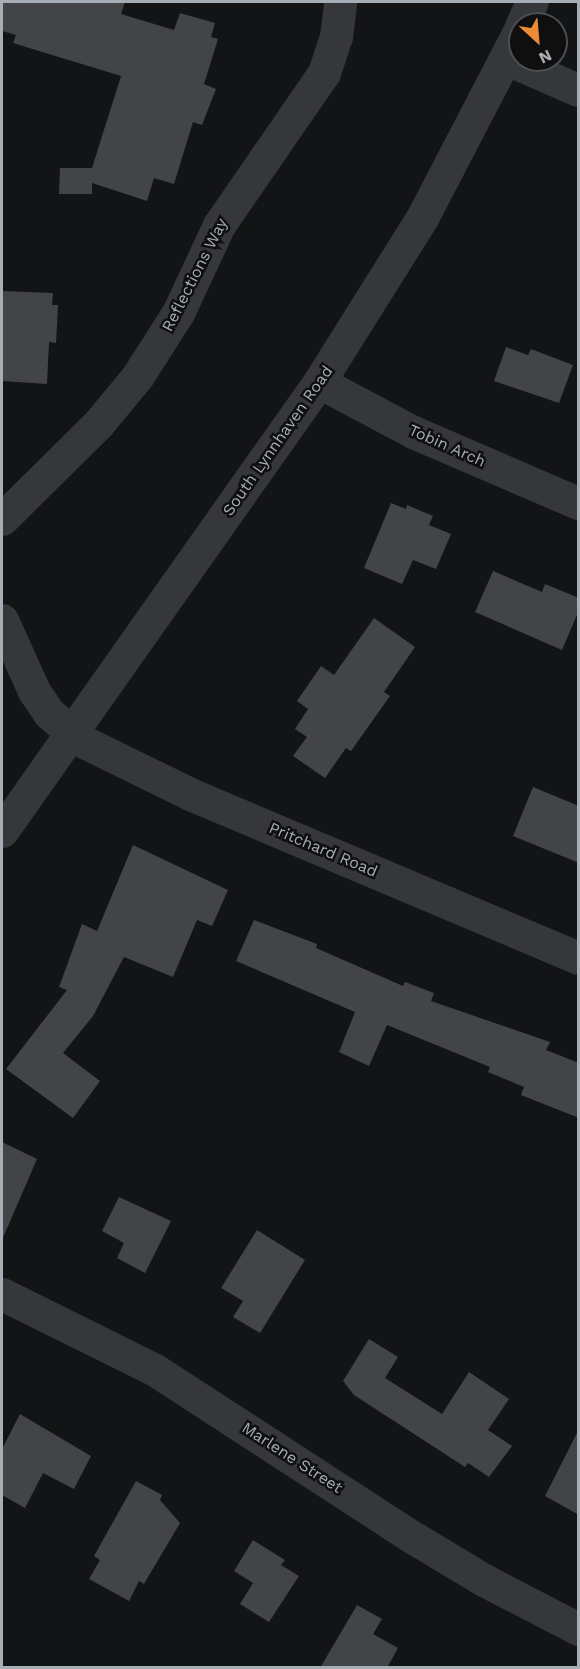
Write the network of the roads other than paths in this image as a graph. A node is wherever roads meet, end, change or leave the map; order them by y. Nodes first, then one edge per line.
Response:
1 (340, 2) edge
2 (507, 59) joint
3 (579, 90) edge
4 (320, 382) junction
5 (579, 503) edge
6 (2, 519) edge
7 (2, 620) edge
8 (72, 734) junction
9 (2, 831) edge
10 (579, 958) edge
11 (2, 1294) edge
12 (579, 1629) edge

1 - 6 street, Reflections Way
2 - 3 street
2 - 4 street, South Lynnhaven Road
4 - 5 street, Tobin Arch
4 - 8 street, South Lynnhaven Road
7 - 8 street, Pritchard Road
8 - 9 street, South Lynnhaven Road
8 - 10 street, Pritchard Road
11 - 12 street, Marlene Street

